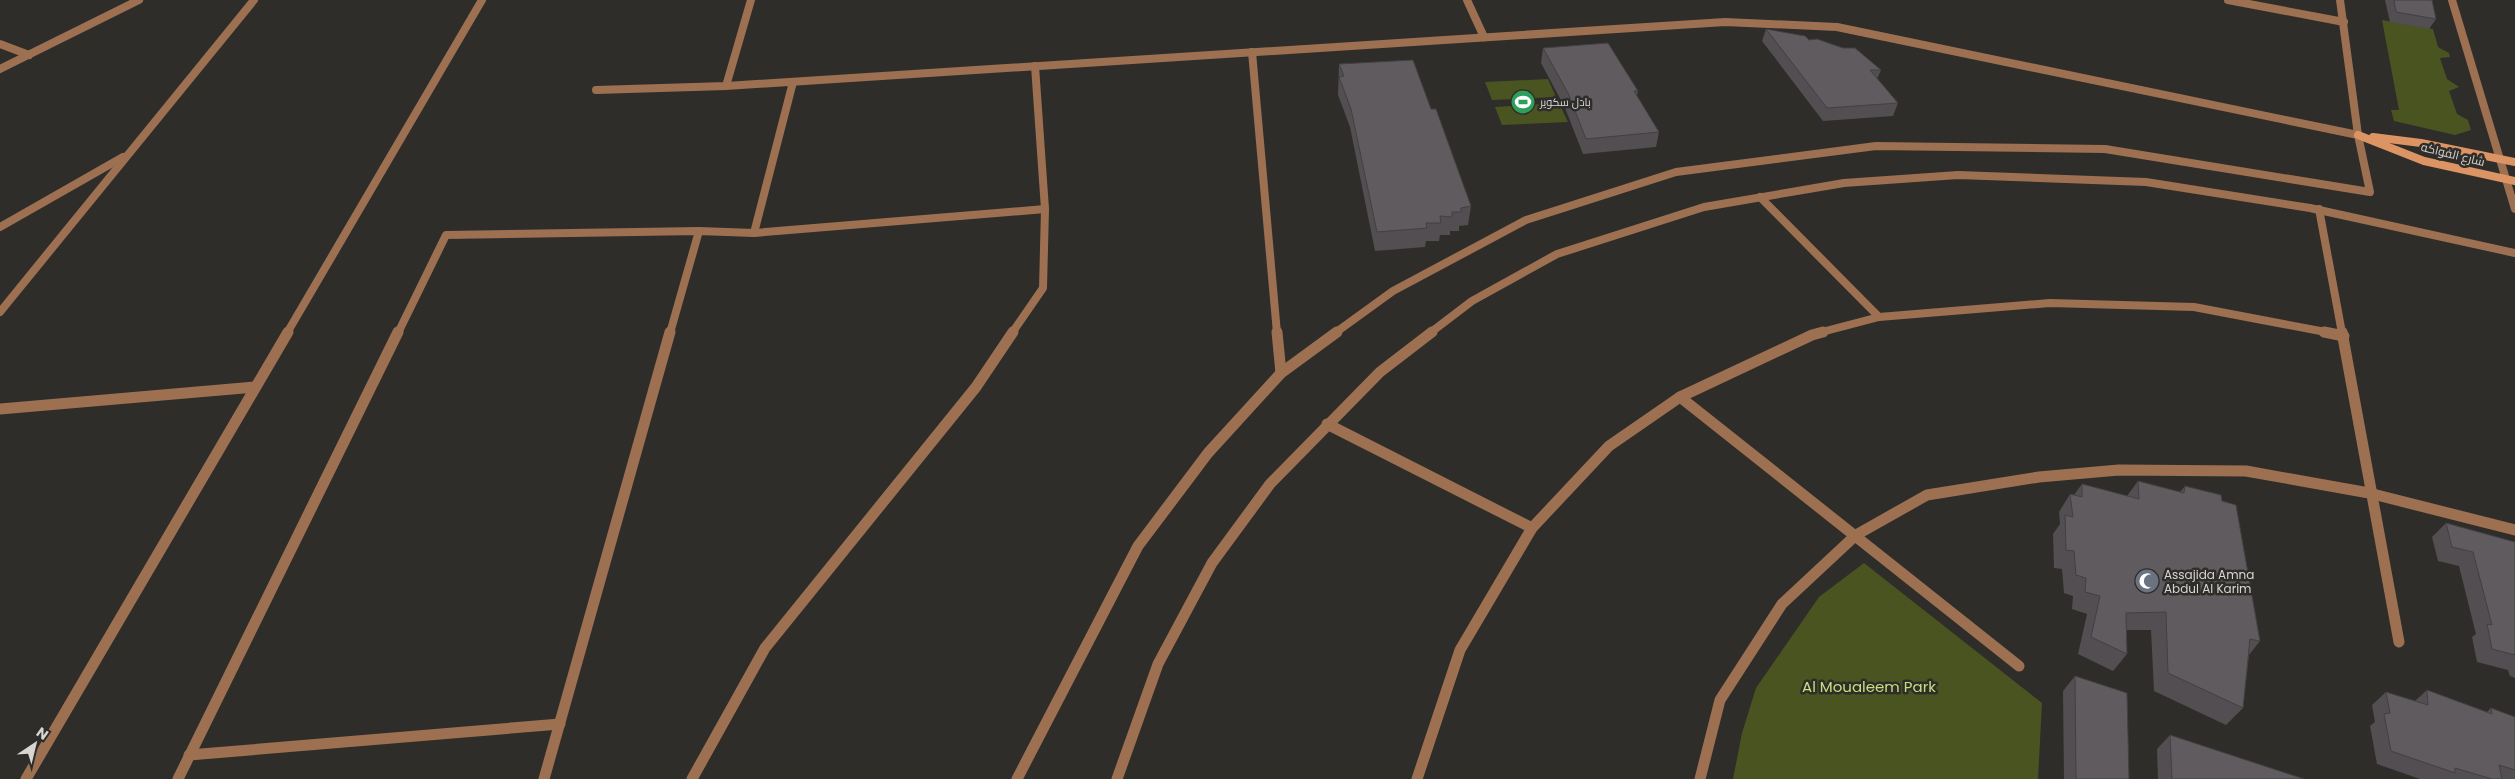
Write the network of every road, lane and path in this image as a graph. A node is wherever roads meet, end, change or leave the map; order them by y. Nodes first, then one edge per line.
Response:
1 (139, 0) edge
2 (254, 0) edge
3 (482, 0) edge
4 (751, 0) edge
5 (1468, 0) edge
6 (2228, 0) edge
7 (2340, 0) edge
8 (2452, 0) edge
9 (2344, 22) junction
10 (1484, 37) junction
11 (0, 44) edge
12 (1252, 52) junction
13 (29, 55) junction
14 (1034, 66) junction
15 (0, 69) edge
16 (793, 82) junction
17 (726, 86) junction
18 (596, 90) dead end
19 (2358, 135) junction
20 (128, 154) junction
21 (2500, 159) junction
22 (2515, 162) edge
23 (2511, 180) edge
24 (1760, 197) junction
25 (2319, 209) junction
26 (2515, 209) edge
27 (1045, 210) junction
28 (0, 228) edge
29 (699, 231) junction
30 (754, 234) junction
31 (2515, 253) edge
32 (0, 312) edge
33 (1879, 317) junction
34 (2344, 336) junction
35 (1281, 373) junction
36 (255, 387) junction
37 (1680, 397) junction
38 (0, 409) edge
39 (1327, 424) junction
40 (2370, 493) junction
41 (1532, 528) junction
42 (2515, 530) edge
43 (1856, 535) junction
44 (2399, 642) dead end
45 (2019, 666) dead end
46 (560, 724) junction
47 (190, 755) junction
48 (26, 779) edge
49 (178, 779) edge
50 (544, 779) edge
51 (692, 779) edge
52 (1017, 779) edge
53 (1117, 779) edge
54 (1417, 779) edge
55 (1700, 779) edge

1 - 13 street
2 - 20 street
3 - 36 street
4 - 17 street
5 - 10 street
6 - 9 street
7 - 9 street
8 - 21 street
9 - 19 street
10 - 12 street
10 - 19 street
11 - 13 street
12 - 14 street
12 - 35 street
13 - 15 street
14 - 16 street
14 - 27 street
16 - 17 street
16 - 30 street
17 - 18 street
19 - 21 street
19 - 23 street, شارع الفواكه
19 - 35 street
20 - 28 street
20 - 32 street
21 - 22 street
21 - 23 street
23 - 26 street
24 - 25 street
24 - 33 street
24 - 39 street
25 - 31 street
25 - 34 street
27 - 30 street
27 - 51 street
29 - 30 street
29 - 46 street
29 - 47 street
33 - 34 street
33 - 37 street
34 - 40 street
35 - 52 street
36 - 38 street
36 - 48 street
37 - 41 street
37 - 43 street
39 - 41 street
39 - 53 street
40 - 42 street
40 - 43 street
40 - 44 street
41 - 54 street
43 - 45 street
43 - 55 street
46 - 47 street
46 - 50 street
47 - 49 street

